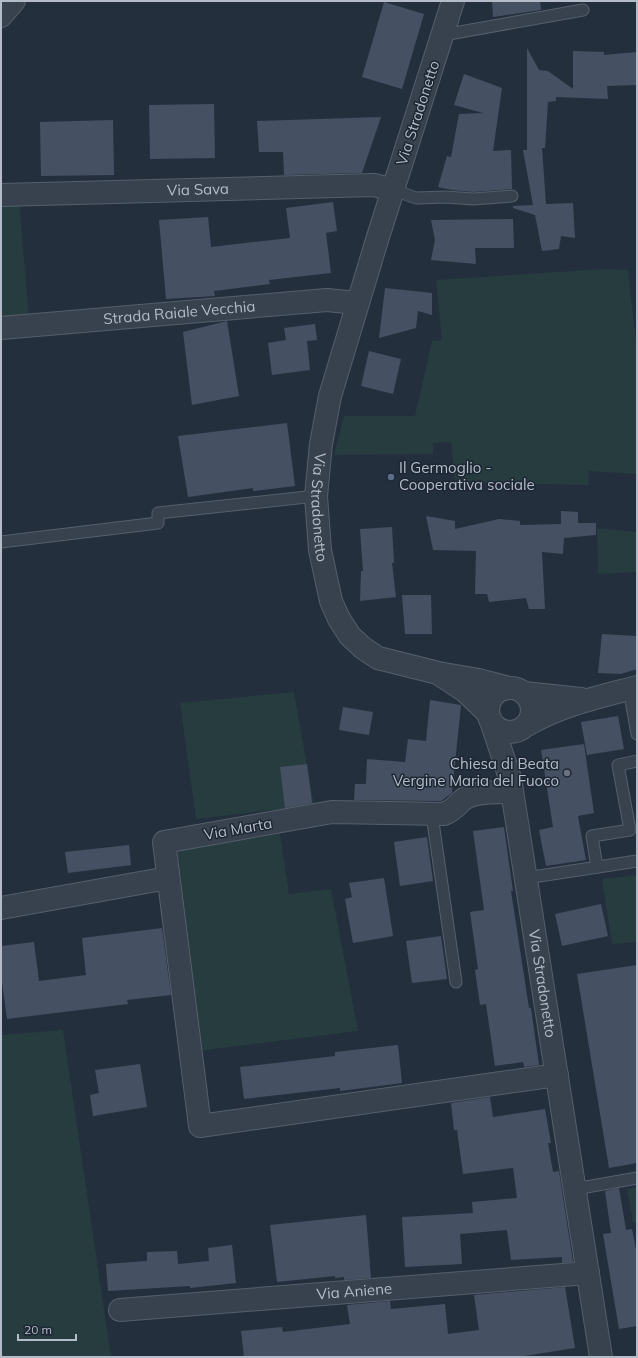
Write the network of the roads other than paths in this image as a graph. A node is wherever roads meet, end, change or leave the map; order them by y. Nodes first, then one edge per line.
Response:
1 (14, 1) edge
2 (453, 1) edge
3 (583, 10) dead end
4 (1, 16) edge
5 (443, 35) junction
6 (394, 190) junction
7 (1, 195) edge
8 (512, 196) dead end
9 (357, 303) junction
10 (1, 328) edge
11 (316, 496) junction
12 (1, 542) edge
13 (438, 673) junction
14 (633, 688) edge
15 (516, 690) junction
16 (586, 700) junction
17 (489, 717) junction
18 (524, 728) junction
19 (637, 734) edge
20 (637, 761) edge
21 (510, 785) junction
22 (432, 815) junction
23 (637, 861) edge
24 (597, 867) junction
25 (168, 878) junction
26 (526, 878) junction
27 (1, 908) edge
28 (456, 982) dead end
29 (557, 1075) junction
30 (637, 1178) edge
31 (575, 1189) junction
32 (588, 1273) junction
33 (120, 1310) dead end
34 (601, 1357) edge

1 - 4 street
2 - 5 street, Via Stradonetto
3 - 5 lane
5 - 6 street, Via Stradonetto
6 - 7 street, Via Sava
6 - 8 lane
6 - 9 street, Via Stradonetto
9 - 10 street, Strada Raiale Vecchia
9 - 11 street, Via Stradonetto
11 - 12 lane
11 - 13 street, Via Stradonetto
13 - 15 street, Via Stradonetto
13 - 17 street, Via Stradonetto
14 - 16 street
14 - 19 lane
15 - 16 street, Via Stradonetto
15 - 17 street
15 - 18 street
16 - 18 street
17 - 18 street
17 - 21 street, Via Stradonetto
18 - 21 street, Via Stradonetto
20 - 24 lane
21 - 22 street, Via Marta
21 - 26 street, Via Stradonetto
22 - 25 street, Via Marta
22 - 28 lane
23 - 24 lane
24 - 26 lane
25 - 27 street
25 - 29 street
26 - 29 street, Via Stradonetto
29 - 31 street, Via Stradonetto
30 - 31 lane
31 - 32 street, Via Stradonetto
32 - 33 street, Via Aniene
32 - 34 street, Via Stradonetto

